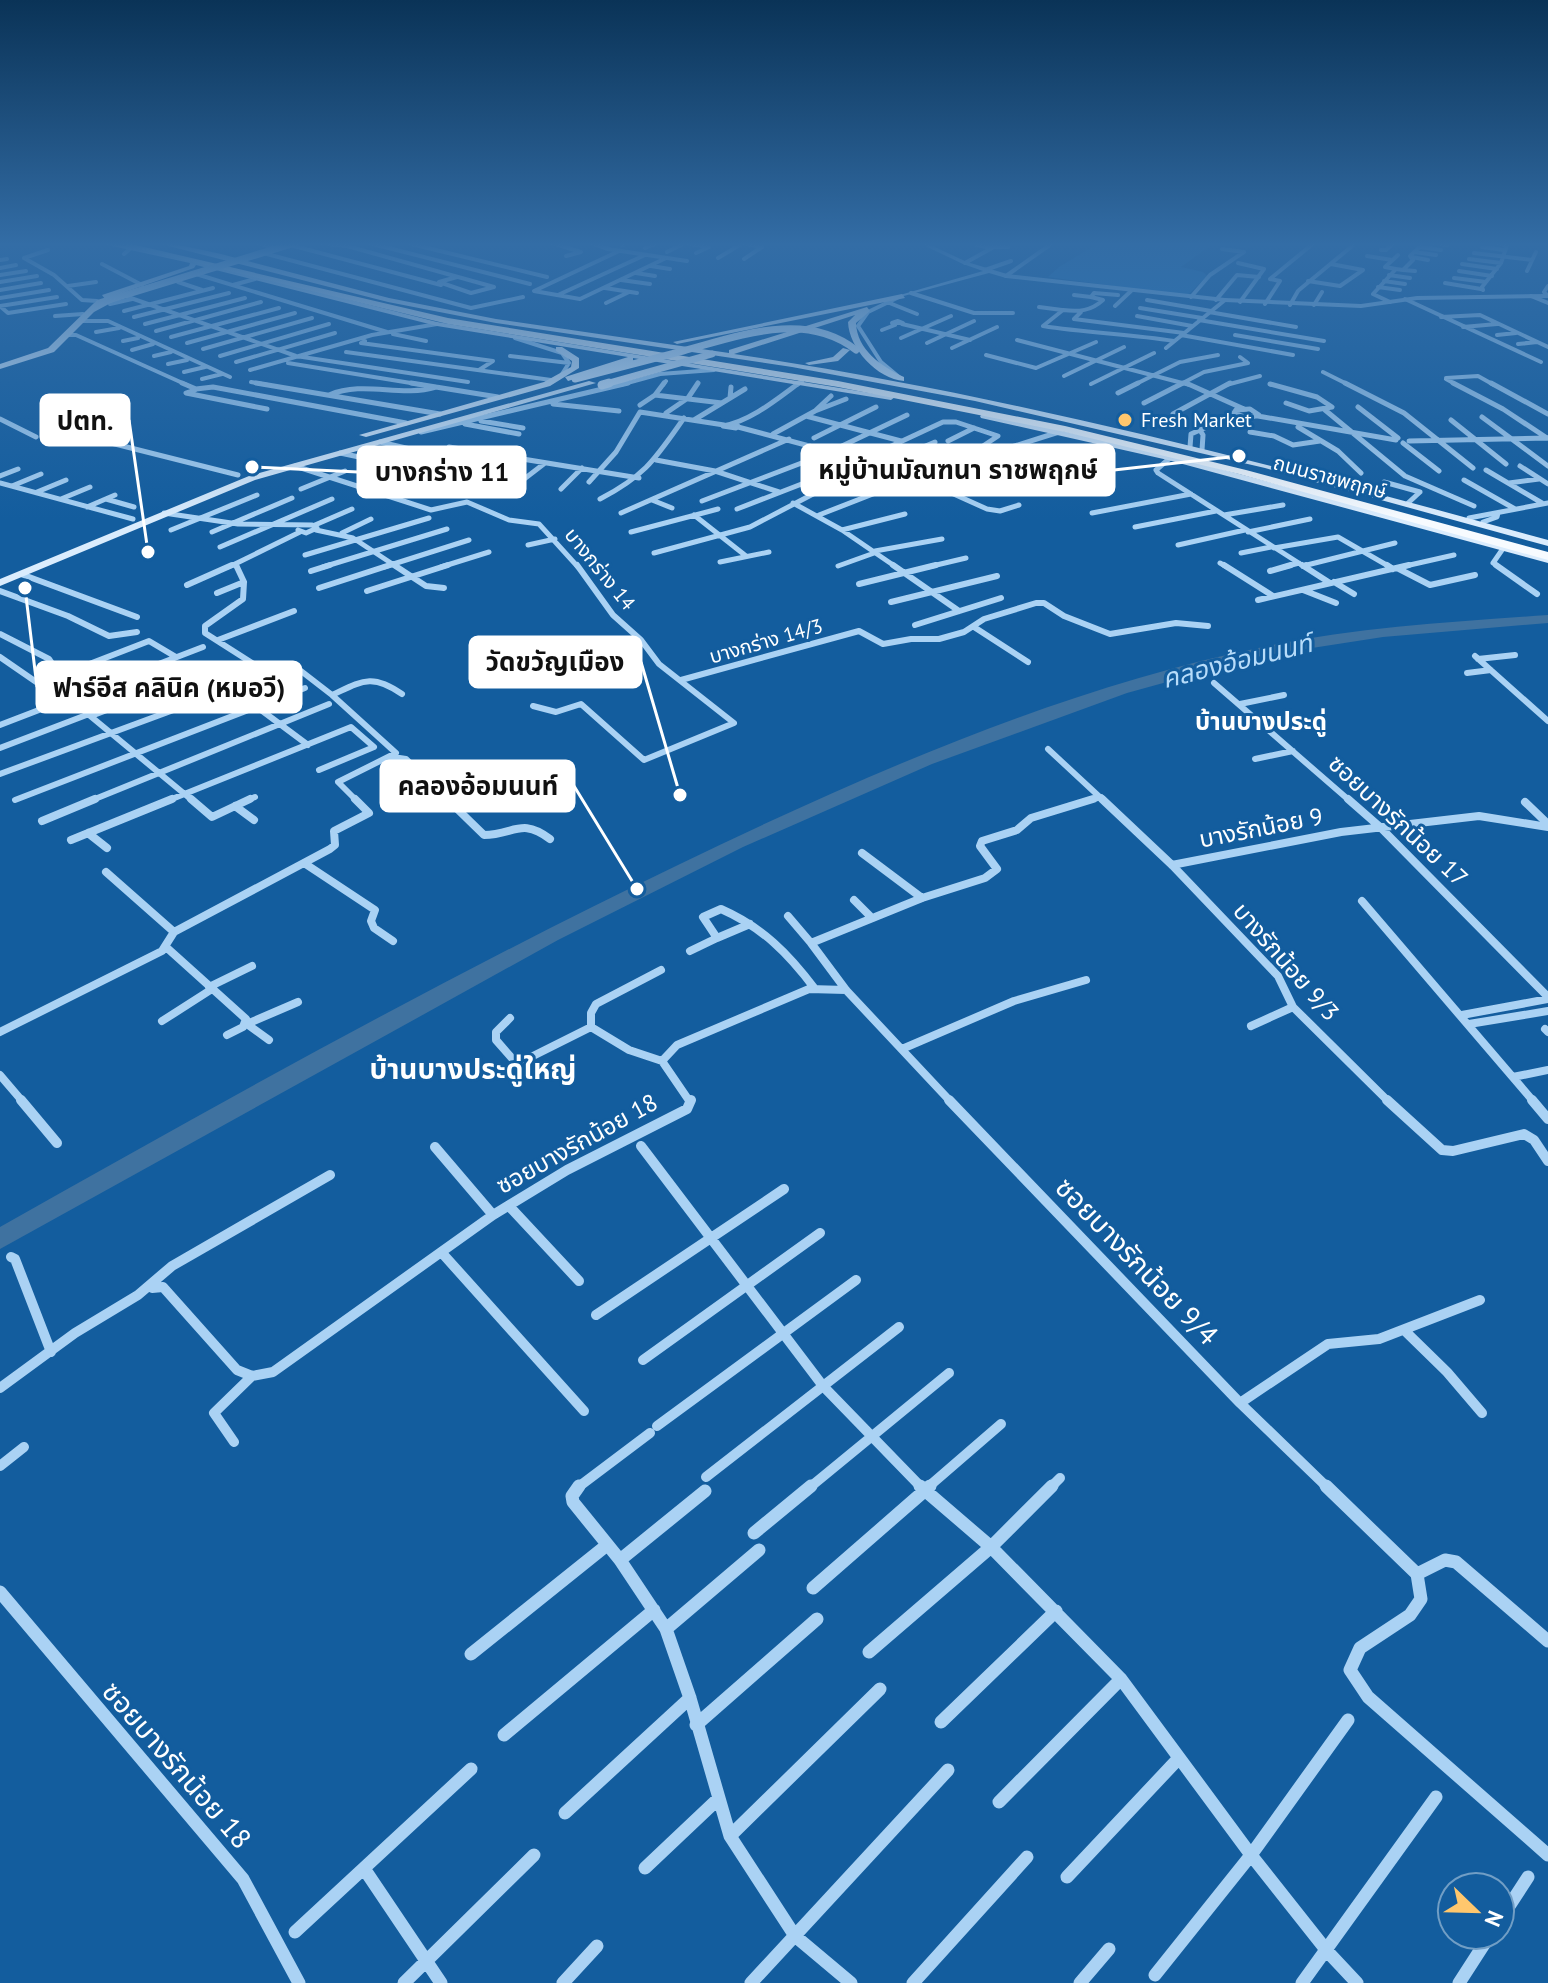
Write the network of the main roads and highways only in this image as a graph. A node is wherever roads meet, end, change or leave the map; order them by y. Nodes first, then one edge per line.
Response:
1 (67, 335) edge
2 (496, 335) edge
3 (519, 335) edge
4 (565, 335) edge
5 (584, 335) edge
6 (722, 335) edge
7 (734, 335) edge
8 (747, 335) edge
9 (760, 335) edge
10 (761, 335) edge
11 (789, 335) edge
12 (832, 335) edge
13 (854, 335) edge
14 (755, 336) junction
15 (607, 338) junction
16 (710, 340) junction
17 (633, 342) junction
18 (546, 343) junction
19 (851, 350) junction
20 (764, 360) junction
21 (0, 367) edge
22 (721, 368) junction
23 (657, 373) junction
24 (903, 380) junction
25 (549, 382) junction
26 (588, 382) junction
27 (838, 384) junction
28 (897, 398) junction
29 (975, 398) junction
30 (458, 421) junction
31 (278, 461) junction
32 (1253, 463) junction
33 (1236, 476) junction
34 (1316, 489) junction
35 (1433, 511) junction
36 (1385, 516) junction
37 (1548, 544) edge
38 (1548, 560) edge
39 (0, 576) edge
40 (0, 583) edge

1 - 21 main road
2 - 18 main road
3 - 27 main road, ถนนราชพฤกษ์
4 - 34 main road, ถนนราชพฤกษ์
5 - 15 main road
6 - 15 main road
7 - 16 main road
8 - 26 main road, bridge
9 - 14 main road
10 - 14 main road
11 - 16 main road
12 - 19 main road, bridge
13 - 24 main road
14 - 26 main road, bridge
15 - 17 main road
16 - 17 main road
17 - 20 main road
18 - 22 main road
18 - 25 main road
19 - 20 main road
19 - 24 main road
19 - 26 main road, bridge
20 - 29 main road
22 - 23 main road
22 - 28 main road
23 - 25 main road
23 - 30 main road
24 - 29 main road
25 - 31 main road
26 - 30 main road
26 - 30 main road
27 - 28 main road
27 - 34 main road, ถนนราชพฤกษ์
28 - 33 main road
29 - 32 main road
30 - 31 main road
30 - 40 main road
31 - 39 main road
32 - 34 main road
32 - 35 main road
33 - 34 main road
33 - 36 main road
34 - 37 main road, ถนนราชพฤกษ์
34 - 38 main road, ถนนราชพฤกษ์
35 - 37 main road
35 - 37 main road
36 - 38 main road
36 - 38 main road

